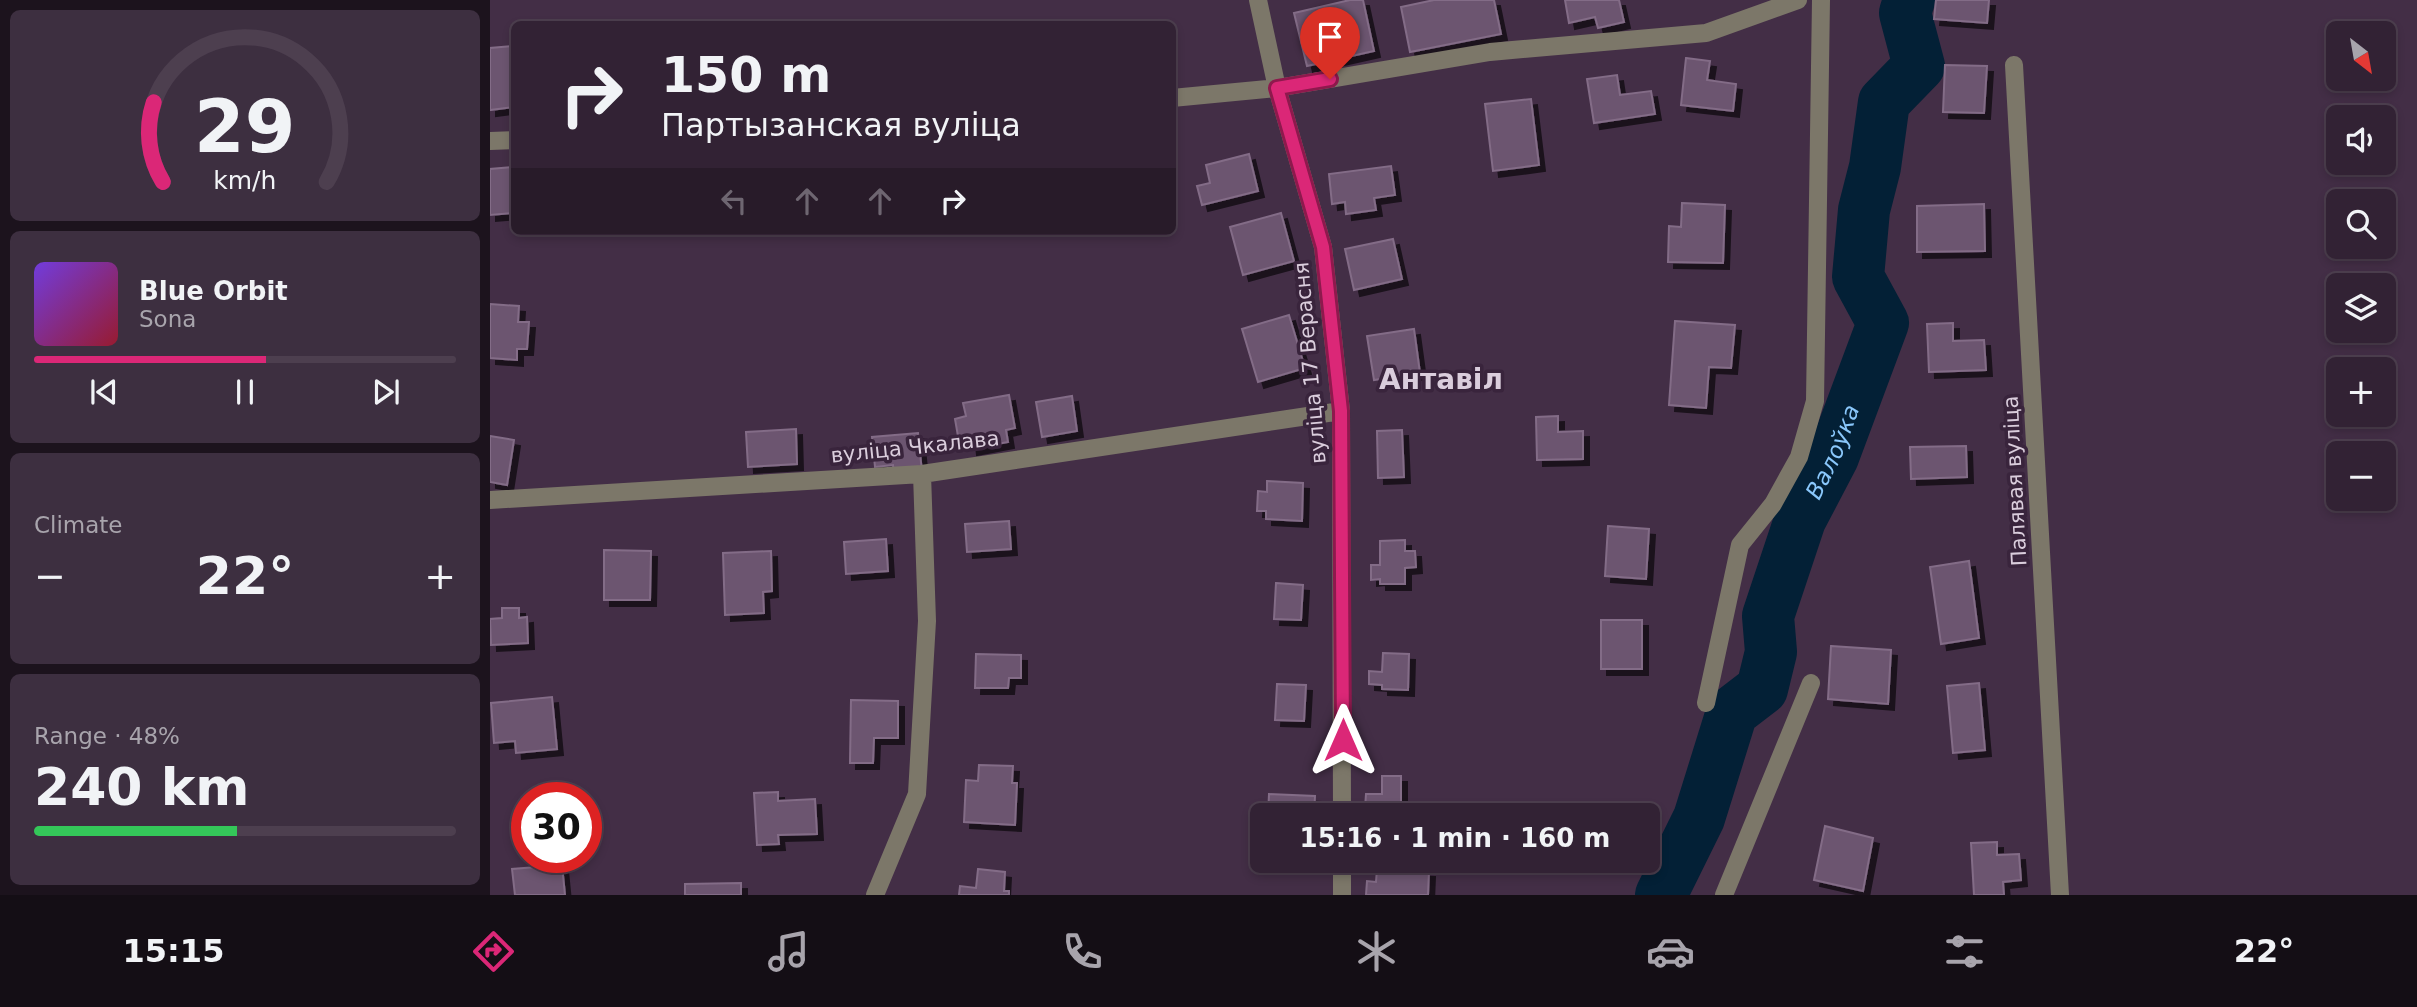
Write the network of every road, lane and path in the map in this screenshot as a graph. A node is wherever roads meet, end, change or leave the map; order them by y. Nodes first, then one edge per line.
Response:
1 (1258, 0) edge
2 (1798, 0) edge
3 (1821, 0) edge
4 (2014, 65) dead end
5 (1277, 88) junction
6 (1176, 98) edge
7 (511, 140) edge
8 (490, 141) edge
9 (1341, 411) junction
10 (922, 474) junction
11 (490, 500) edge
12 (1811, 683) dead end
13 (1706, 704) dead end
14 (1342, 803) edge
15 (1342, 873) edge
16 (875, 895) edge
17 (1342, 895) edge
18 (1724, 895) edge
19 (2060, 895) edge

1 - 5 street, вуліца 17 Верасня
2 - 5 street
3 - 13 street
4 - 19 street, Палявая вуліца
5 - 6 street
5 - 9 street, вуліца 17 Верасня
7 - 8 street
9 - 10 street, вуліца Чкалава
9 - 14 street, вуліца 17 Верасня
10 - 11 street, вуліца Чкалава
10 - 16 street
12 - 18 street
15 - 17 street

